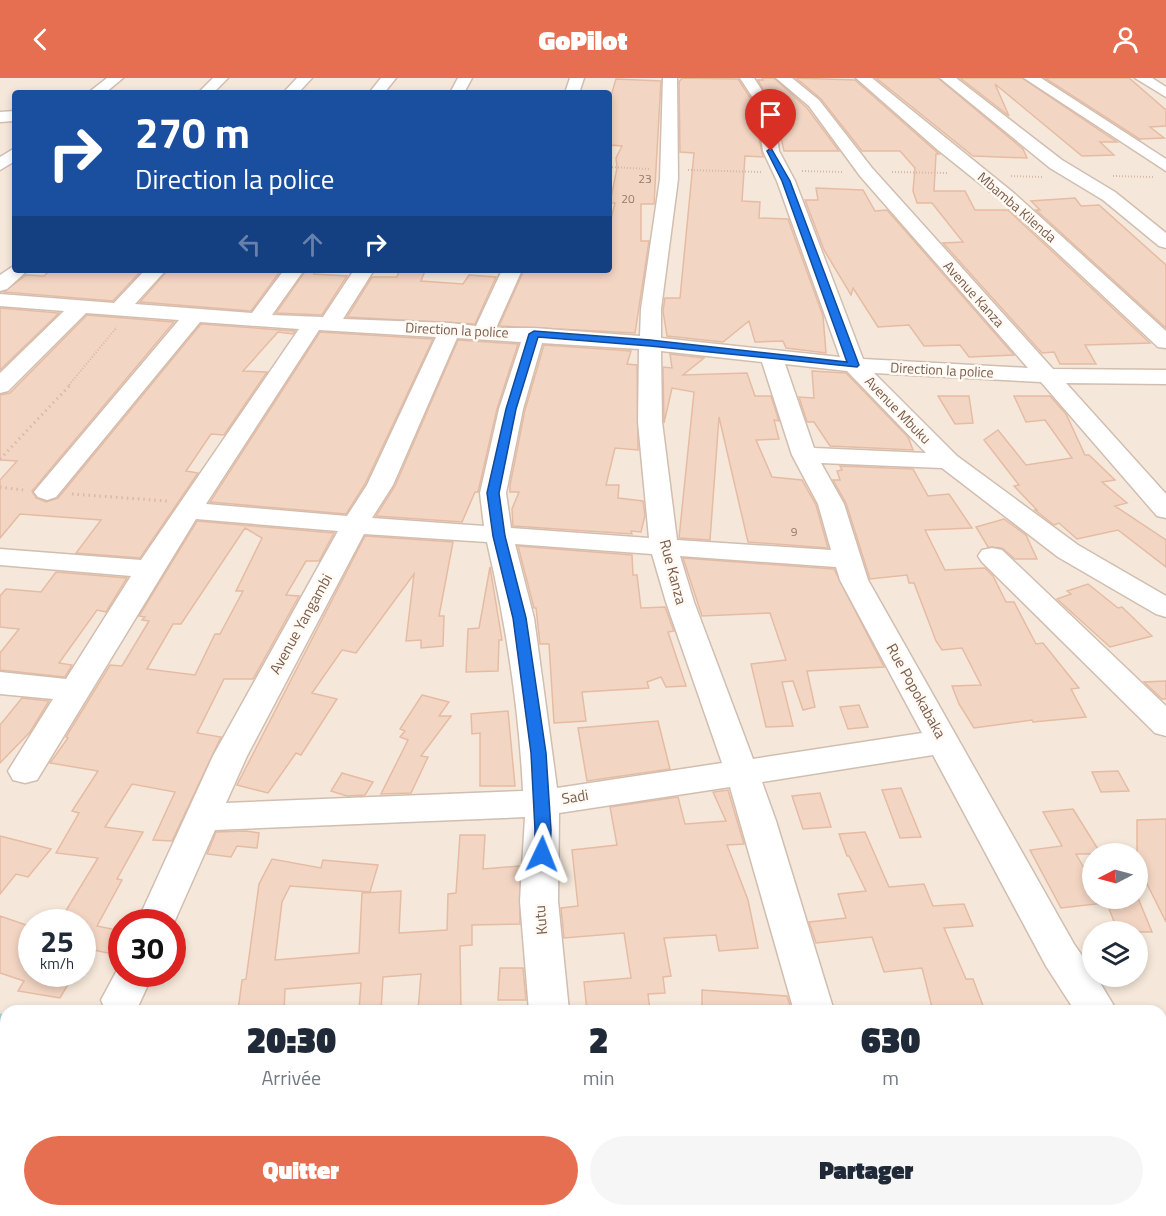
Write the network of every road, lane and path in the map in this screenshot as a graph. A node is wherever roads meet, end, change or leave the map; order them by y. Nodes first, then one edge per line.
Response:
1 (116, 78) edge
2 (221, 78) edge
3 (305, 78) edge
4 (388, 78) edge
5 (670, 78) edge
6 (747, 78) edge
7 (783, 78) edge
8 (863, 78) edge
9 (947, 78) edge
10 (1031, 78) edge
11 (1142, 78) edge
12 (98, 90) edge
13 (207, 90) edge
14 (293, 90) edge
15 (378, 90) edge
16 (1166, 93) edge
17 (909, 172) dead end
18 (1162, 172) edge
19 (984, 179) junction
20 (1082, 179) junction
21 (1166, 242) edge
22 (14, 273) edge
23 (154, 273) edge
24 (292, 273) edge
25 (362, 273) edge
26 (511, 273) edge
27 (0, 285) edge
28 (0, 300) edge
29 (80, 307) junction
30 (124, 310) junction
31 (195, 315) junction
32 (258, 320) junction
33 (322, 323) junction
34 (450, 329) junction
35 (484, 331) junction
36 (534, 334) junction
37 (1166, 342) edge
38 (650, 343) junction
39 (771, 355) junction
40 (854, 365) junction
41 (1047, 375) junction
42 (1166, 377) edge
43 (0, 386) edge
44 (804, 455) junction
45 (0, 459) edge
46 (948, 461) junction
47 (0, 487) edge
48 (47, 492) junction
49 (190, 507) junction
50 (1166, 510) edge
51 (355, 525) junction
52 (499, 536) junction
53 (664, 547) junction
54 (992, 556) dead end
55 (0, 557) edge
56 (850, 560) junction
57 (149, 569) junction
58 (1166, 608) edge
59 (0, 683) edge
60 (76, 691) junction
61 (1166, 725) edge
62 (943, 742) junction
63 (25, 771) dead end
64 (741, 772) junction
65 (541, 803) junction
66 (203, 817) junction
67 (162, 909) edge
68 (548, 1005) edge
69 (812, 1005) edge
70 (1093, 1005) edge

1 - 12 street
2 - 13 street
3 - 14 street
4 - 15 street
5 - 38 street, Rue Kanza
6 - 40 street, Avenue Mbuku
7 - 41 street, Avenue Kanza
8 - 19 street, Mbamba Kilenda
9 - 20 street
10 - 18 street
11 - 16 street
17 - 19 path
18 - 20 path
19 - 20 path
19 - 37 street, Mbamba Kilenda
20 - 21 street
22 - 27 street
23 - 30 street
24 - 32 street
25 - 33 street
26 - 35 street
28 - 29 street, Direction la police
29 - 30 street, Direction la police
29 - 43 street
30 - 31 street, Direction la police
30 - 45 path
31 - 32 street, Direction la police
31 - 48 street
32 - 33 street, Direction la police
33 - 34 street, Direction la police
33 - 49 street
34 - 35 street, Direction la police
34 - 51 street, Avenue Yangambi
35 - 36 street, Direction la police
36 - 38 street, Direction la police
36 - 52 street, Kutu
38 - 39 street, Direction la police
38 - 53 street, Rue Kanza
39 - 40 street, Direction la police
39 - 44 street, Rue Popokabaka
40 - 41 street, Direction la police
40 - 46 street, Avenue Mbuku
41 - 42 street, Direction la police
41 - 50 street, Avenue Kanza
44 - 46 street
44 - 56 street, Rue Popokabaka
46 - 58 street, Avenue Mbuku
47 - 48 path
48 - 49 path
49 - 51 street
49 - 57 street
51 - 52 street
51 - 66 street, Avenue Yangambi
52 - 53 street
52 - 65 street, Kutu
53 - 56 street
53 - 64 street, Rue Kanza
54 - 61 street
55 - 57 street
56 - 62 street, Rue Popokabaka
57 - 60 street
59 - 60 street
60 - 63 street
62 - 64 street, Sadi
62 - 70 street, Rue Popokabaka
64 - 65 street, Sadi
64 - 69 street, Rue Kanza
65 - 66 street, Sadi
65 - 68 street, Kutu
66 - 67 street, Avenue Yangambi

